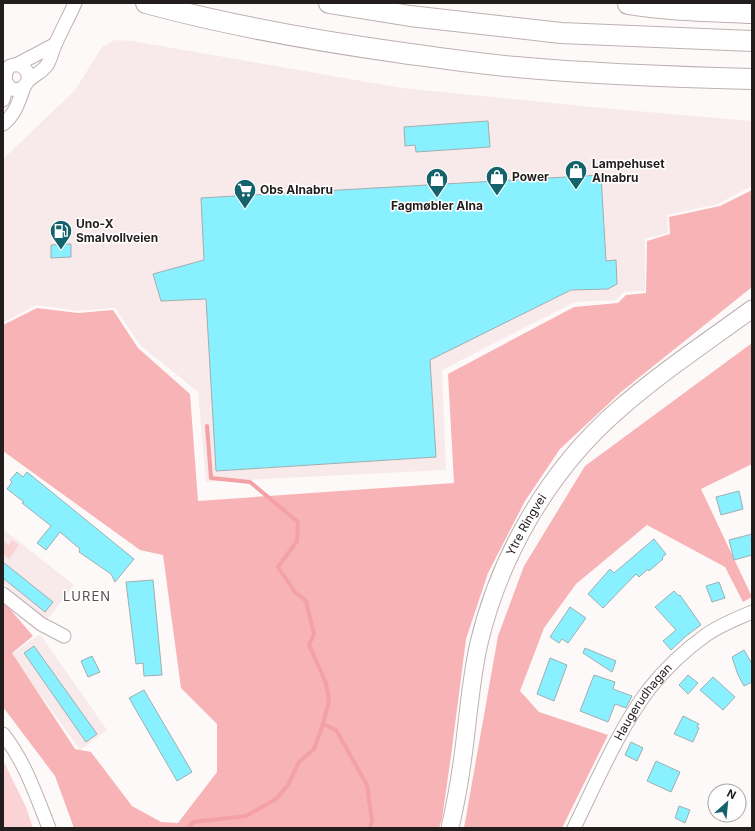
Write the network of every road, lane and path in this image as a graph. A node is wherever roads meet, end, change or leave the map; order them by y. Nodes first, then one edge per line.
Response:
1 (75, 3) edge
2 (146, 3) edge
3 (329, 3) edge
4 (626, 4) edge
5 (752, 13) edge
6 (752, 41) edge
7 (54, 45) junction
8 (12, 62) edge
9 (752, 79) edge
10 (5, 80) edge
11 (26, 84) junction
12 (3, 100) edge
13 (3, 124) edge
14 (752, 309) edge
15 (3, 594) edge
16 (752, 612) edge
17 (64, 636) dead end
18 (3, 734) edge
19 (48, 828) edge
20 (450, 828) edge
21 (574, 828) edge

1 - 7 street
2 - 9 highway
3 - 6 highway
4 - 5 highway
7 - 8 street
7 - 11 street
8 - 10 street
8 - 11 street
10 - 11 street
10 - 12 street
11 - 13 street
14 - 20 main road, Ytre Ringvei
15 - 17 street
16 - 21 street, Haugerudhagan
18 - 19 street

